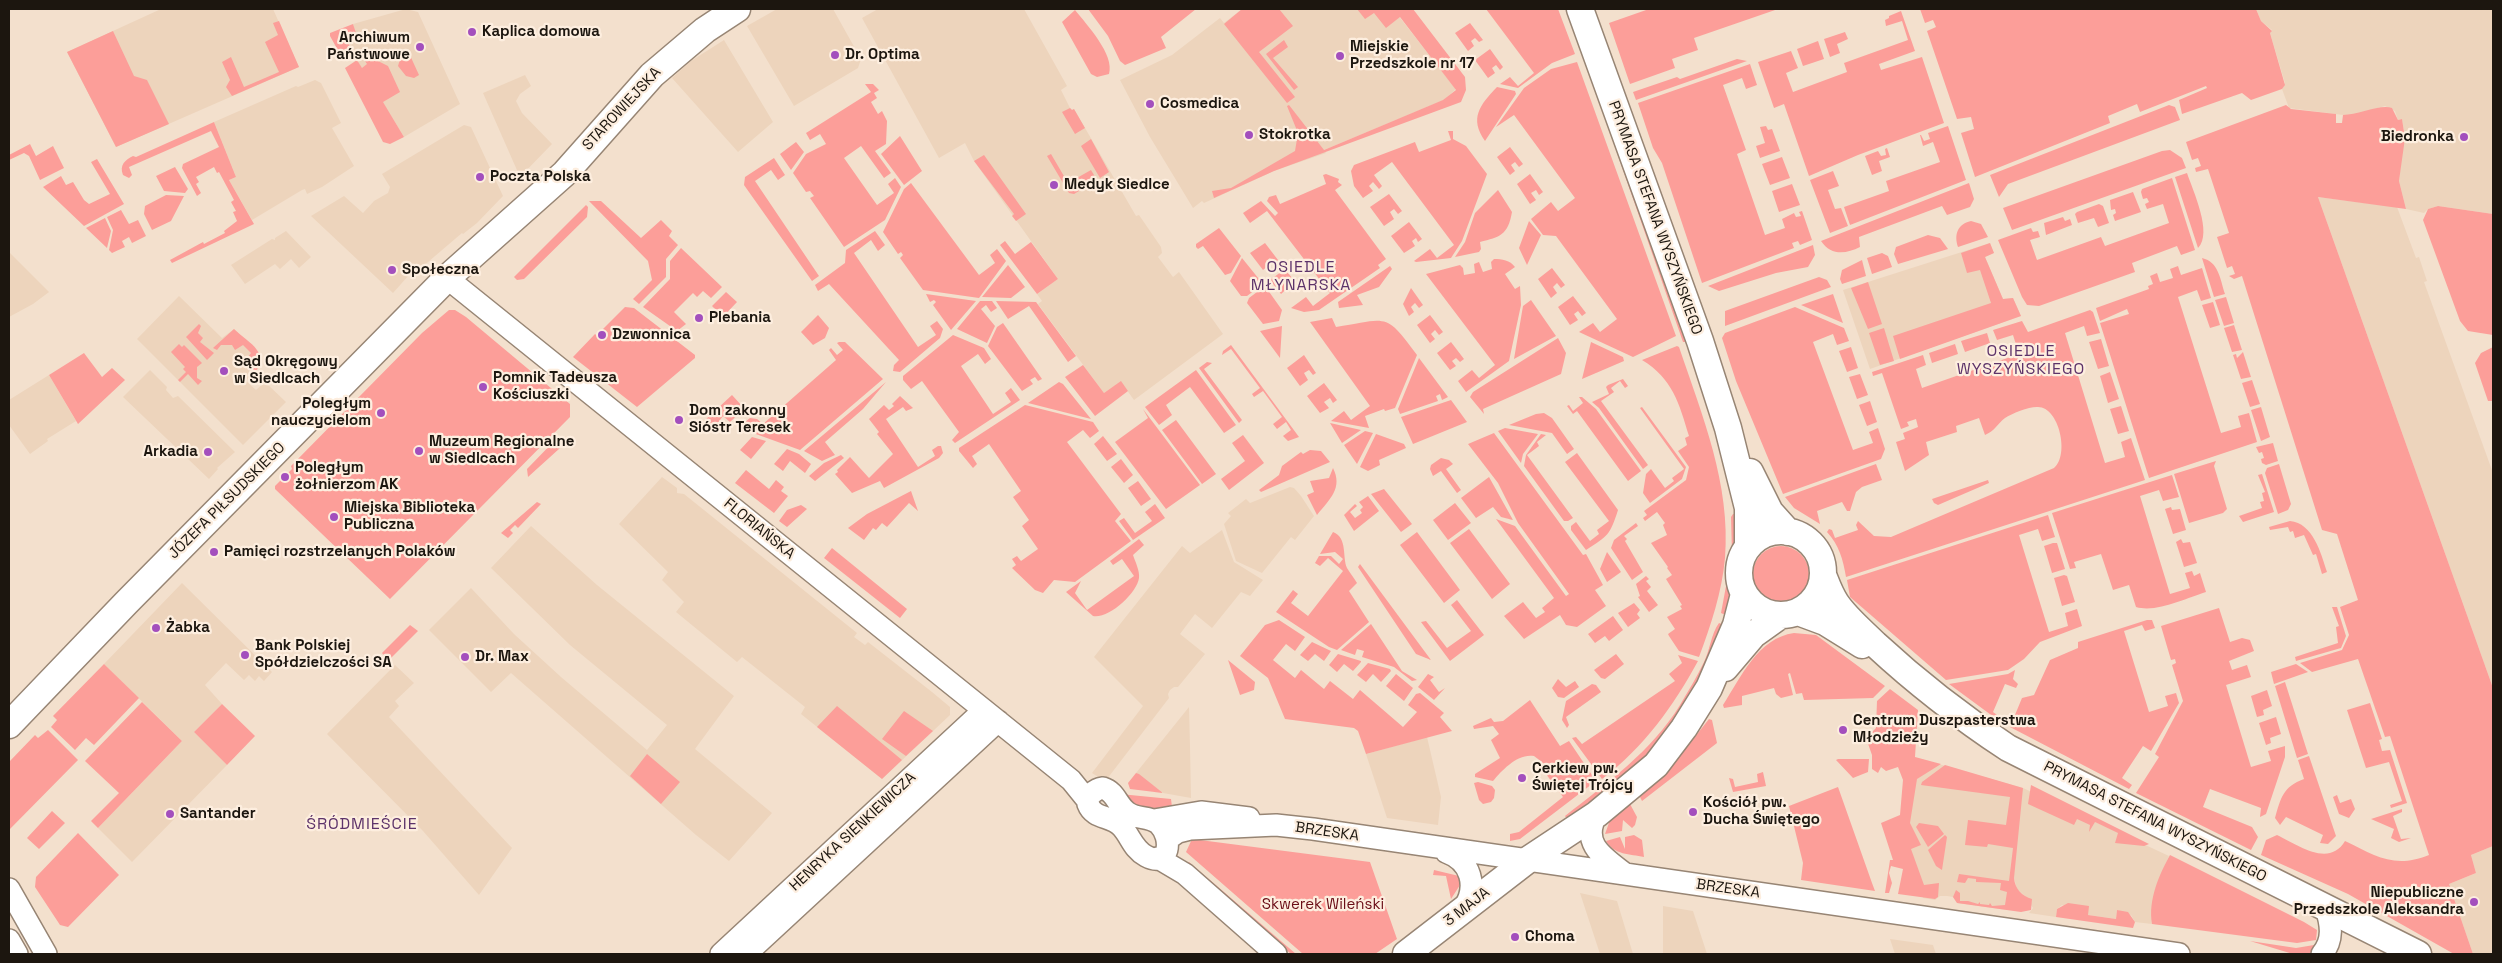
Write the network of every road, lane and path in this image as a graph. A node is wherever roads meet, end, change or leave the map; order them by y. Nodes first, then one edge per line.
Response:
1 (737, 9) edge
2 (1580, 9) edge
3 (447, 278) junction
4 (1728, 428) junction
5 (1788, 532) junction
6 (1748, 547) junction
7 (1823, 575) junction
8 (1744, 594) junction
9 (1789, 614) junction
10 (1904, 671) junction
11 (1709, 688) junction
12 (991, 716) junction
13 (9, 725) edge
14 (1091, 796) junction
15 (1597, 814) junction
16 (1154, 820) junction
17 (1276, 826) junction
18 (1165, 848) junction
19 (1439, 849) junction
20 (1528, 859) junction
21 (1626, 875) junction
22 (9, 890) edge
23 (1464, 908) junction
24 (2326, 908) junction
25 (9, 940) edge
26 (17, 954) edge
27 (46, 954) edge
28 (721, 954) edge
29 (746, 954) edge
30 (1276, 954) edge
31 (1406, 954) edge
32 (2179, 954) edge
33 (2322, 954) edge
34 (2418, 954) edge

1 - 3 main road, STAROWIEJSKA
2 - 4 main road, PRYMASA STEFANA WYSZYŃSKIEGO
3 - 12 street, FLORIAŃSKA
3 - 13 main road, JÓZEFA PIŁSUDSKIEGO
4 - 5 main road, PRYMASA STEFANA WYSZYŃSKIEGO
4 - 6 main road, PRYMASA STEFANA WYSZYŃSKIEGO
5 - 6 main road
5 - 7 main road
6 - 8 main road
7 - 9 main road
7 - 10 main road, PRYMASA STEFANA WYSZYŃSKIEGO
8 - 9 main road
8 - 11 main road
9 - 10 main road, PRYMASA STEFANA WYSZYŃSKIEGO
9 - 11 main road
10 - 24 main road, PRYMASA STEFANA WYSZYŃSKIEGO
11 - 15 main road
12 - 14 street, FLORIAŃSKA
12 - 28 street, HENRYKA SIENKIEWICZA
12 - 29 street, HENRYKA SIENKIEWICZA
14 - 16 street
14 - 18 street
15 - 20 main road
15 - 21 street
16 - 17 street, BRZESKA
16 - 18 street
17 - 18 street, BRZESKA
17 - 19 street, BRZESKA
18 - 30 street
19 - 20 street, BRZESKA
19 - 23 street
20 - 21 street, BRZESKA
20 - 23 main road, 3 MAJA
21 - 32 street, BRZESKA
22 - 27 street
23 - 31 main road, 3 MAJA
24 - 33 street
24 - 34 main road, PRYMASA STEFANA WYSZYŃSKIEGO
25 - 26 street

